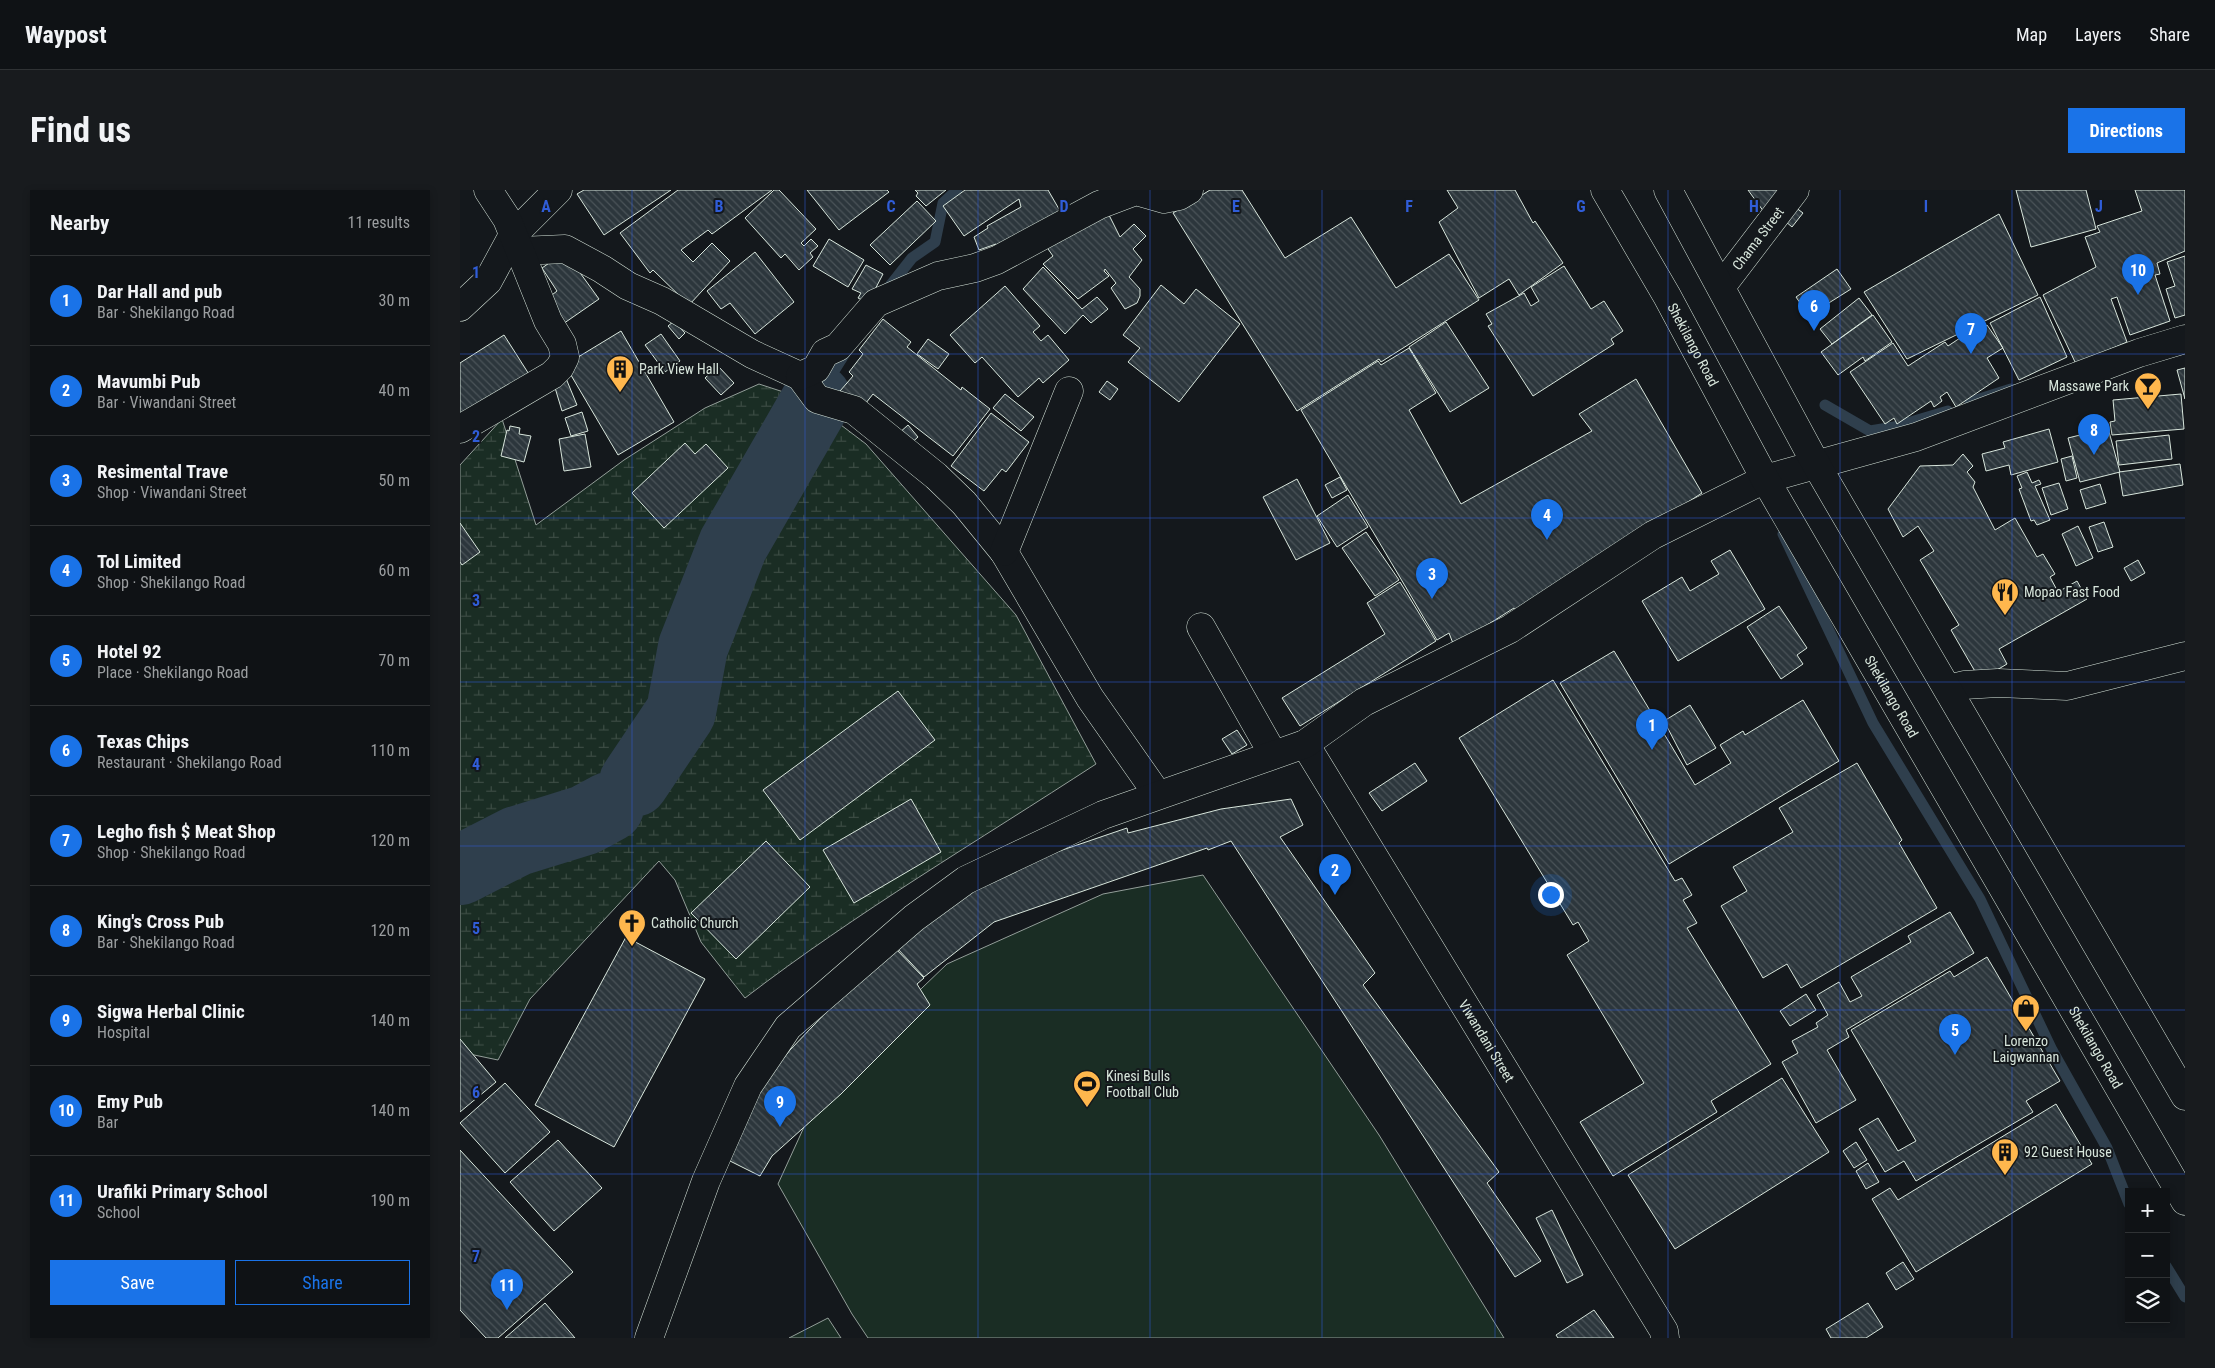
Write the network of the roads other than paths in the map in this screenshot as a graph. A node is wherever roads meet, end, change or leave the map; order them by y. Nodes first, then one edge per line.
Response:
1 (488, 190) edge
2 (558, 190) edge
3 (1190, 190) edge
4 (1604, 190) edge
5 (1668, 190) edge
6 (1795, 190) edge
7 (517, 243) junction
8 (1721, 287) junction
9 (460, 307) edge
10 (2185, 339) edge
11 (800, 376) junction
12 (1069, 391) dead end
13 (460, 429) edge
14 (1817, 466) junction
15 (1765, 479) junction
16 (1004, 552) junction
17 (1201, 627) dead end
18 (2185, 656) edge
19 (1948, 689) junction
20 (1306, 744) junction
21 (1273, 754) junction
22 (1158, 795) junction
23 (2182, 1085) edge
24 (2185, 1201) edge
25 (649, 1338) edge
26 (1665, 1338) edge

1 - 7 street
2 - 7 street
3 - 11 street
4 - 15 street, Shekilango Road
5 - 8 street
6 - 8 street, Chama Street
7 - 9 street
7 - 11 street
7 - 13 street
8 - 14 street
10 - 14 street
11 - 16 street
12 - 16 street
14 - 15 street
14 - 19 street
15 - 20 street
15 - 24 street, Shekilango Road
16 - 22 street
17 - 21 street
18 - 19 street
19 - 23 street
20 - 21 street
20 - 26 street, Viwandani Street
21 - 22 street
22 - 25 street

